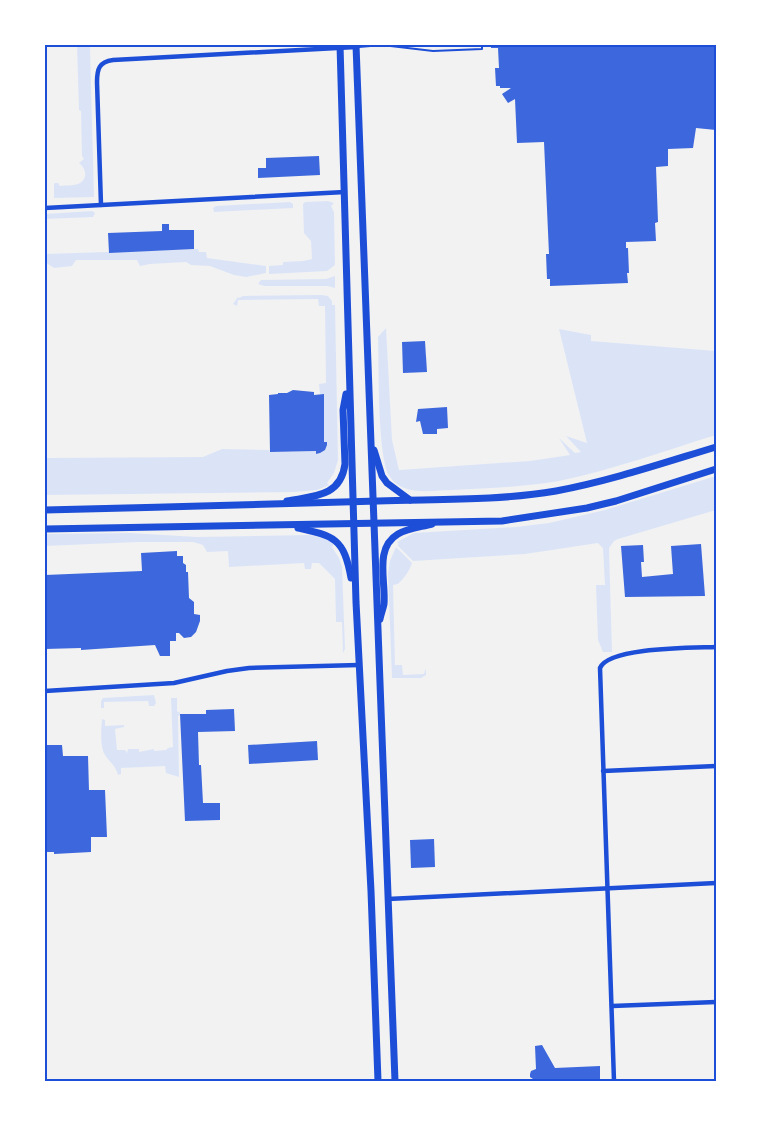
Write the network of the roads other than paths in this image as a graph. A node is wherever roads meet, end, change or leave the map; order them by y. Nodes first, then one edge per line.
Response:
1 (383, 45) edge
2 (482, 45) edge
3 (340, 46) edge
4 (356, 46) edge
5 (345, 192) junction
6 (101, 205) junction
7 (45, 208) edge
8 (349, 384) junction
9 (371, 442) junction
10 (716, 447) edge
11 (716, 469) edge
12 (410, 500) junction
13 (353, 502) junction
14 (373, 502) junction
15 (270, 505) junction
16 (45, 510) edge
17 (374, 522) junction
18 (445, 522) junction
19 (353, 524) junction
20 (288, 525) junction
21 (45, 529) edge
22 (356, 602) junction
23 (378, 627) junction
24 (716, 647) edge
25 (359, 665) junction
26 (45, 691) edge
27 (716, 766) edge
28 (603, 771) junction
29 (716, 883) edge
30 (607, 888) junction
31 (388, 899) junction
32 (716, 1002) edge
33 (612, 1006) junction
34 (378, 1081) edge
35 (395, 1081) edge
36 (614, 1081) edge

1 - 2 lane
1 - 4 lane
3 - 4 street
3 - 5 highway
3 - 6 street
4 - 9 highway
5 - 6 street
5 - 8 highway
6 - 7 street
8 - 13 highway
8 - 15 highway
9 - 12 highway
9 - 14 highway
10 - 12 highway
11 - 18 highway
12 - 14 highway
13 - 14 highway
13 - 15 highway
13 - 19 highway
14 - 17 highway
15 - 16 highway
17 - 18 highway
17 - 19 highway
17 - 23 highway
18 - 23 highway
19 - 20 highway
19 - 22 highway
20 - 21 highway
20 - 22 highway
22 - 25 highway
23 - 31 highway
24 - 28 street
25 - 26 street
25 - 34 highway
27 - 28 street
28 - 30 street
29 - 30 street
30 - 31 street
30 - 33 street
31 - 35 highway
32 - 33 street
33 - 36 street

